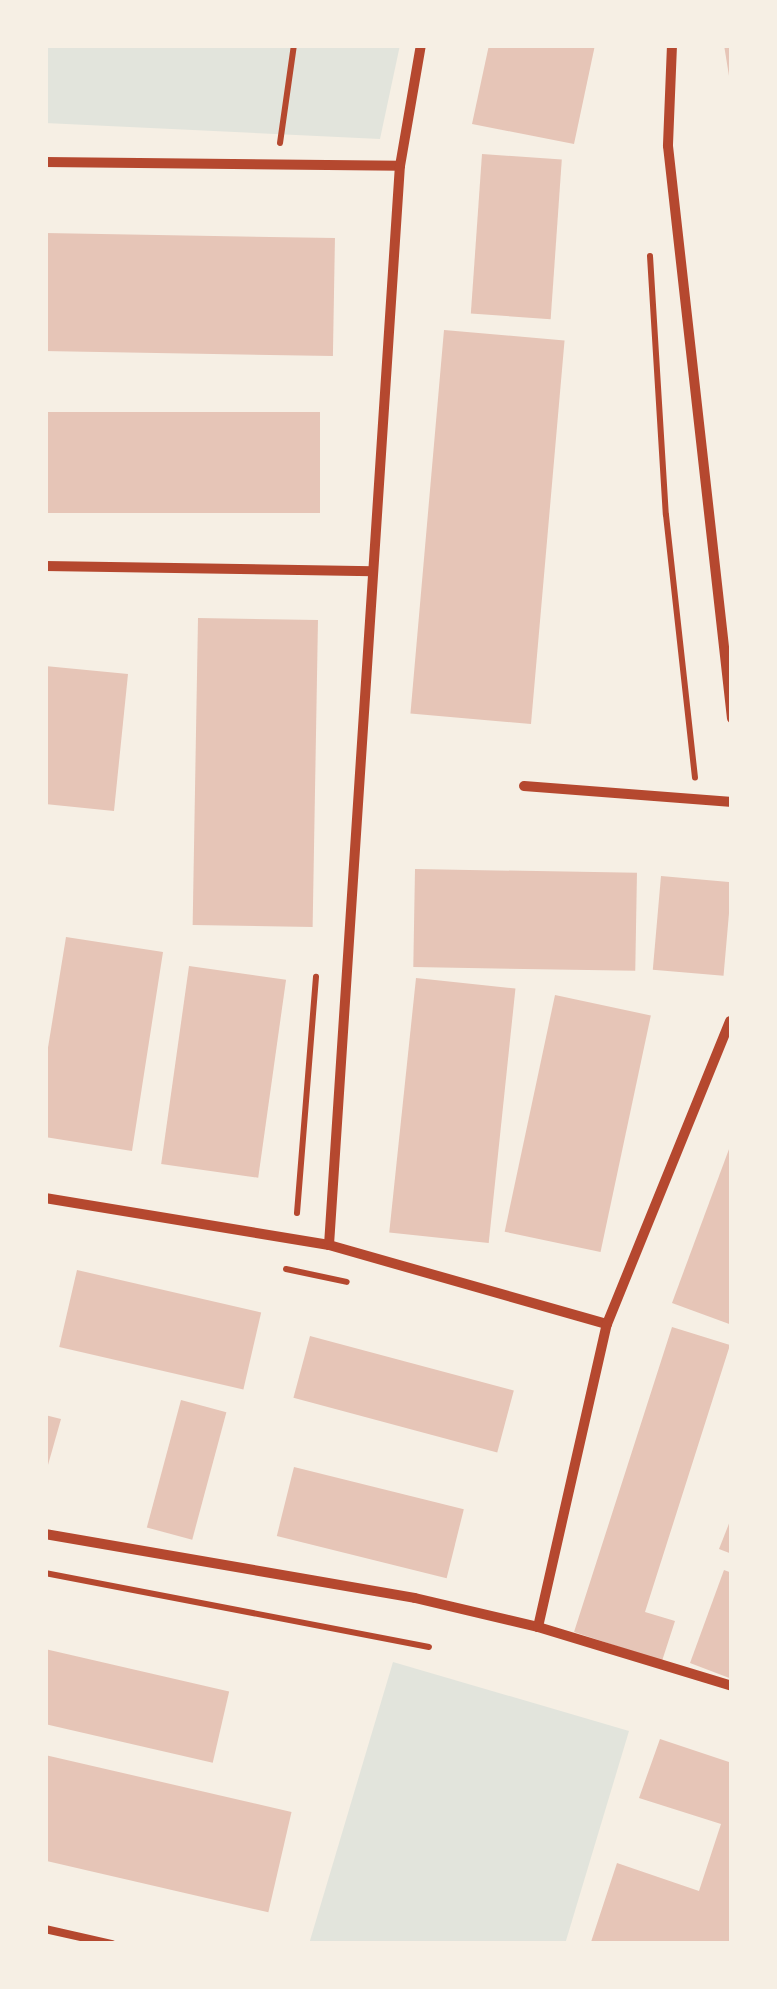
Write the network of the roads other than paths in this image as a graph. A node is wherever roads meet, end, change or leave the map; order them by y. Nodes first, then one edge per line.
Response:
1 (421, 45) edge
2 (672, 45) edge
3 (45, 162) edge
4 (400, 166) junction
5 (45, 566) edge
6 (373, 571) junction
7 (732, 718) edge
8 (524, 786) dead end
9 (732, 802) edge
10 (730, 1020) dead end
11 (45, 1198) edge
12 (329, 1245) junction
13 (607, 1324) junction
14 (45, 1534) edge
15 (538, 1627) junction
16 (732, 1686) edge
17 (45, 1929) edge
18 (112, 1944) edge

1 - 4 street
2 - 7 street
3 - 4 street
4 - 6 street
5 - 6 street
6 - 12 street
8 - 9 street
10 - 13 street
11 - 12 street
12 - 13 street
13 - 15 street
14 - 15 street
15 - 16 street
17 - 18 lane

